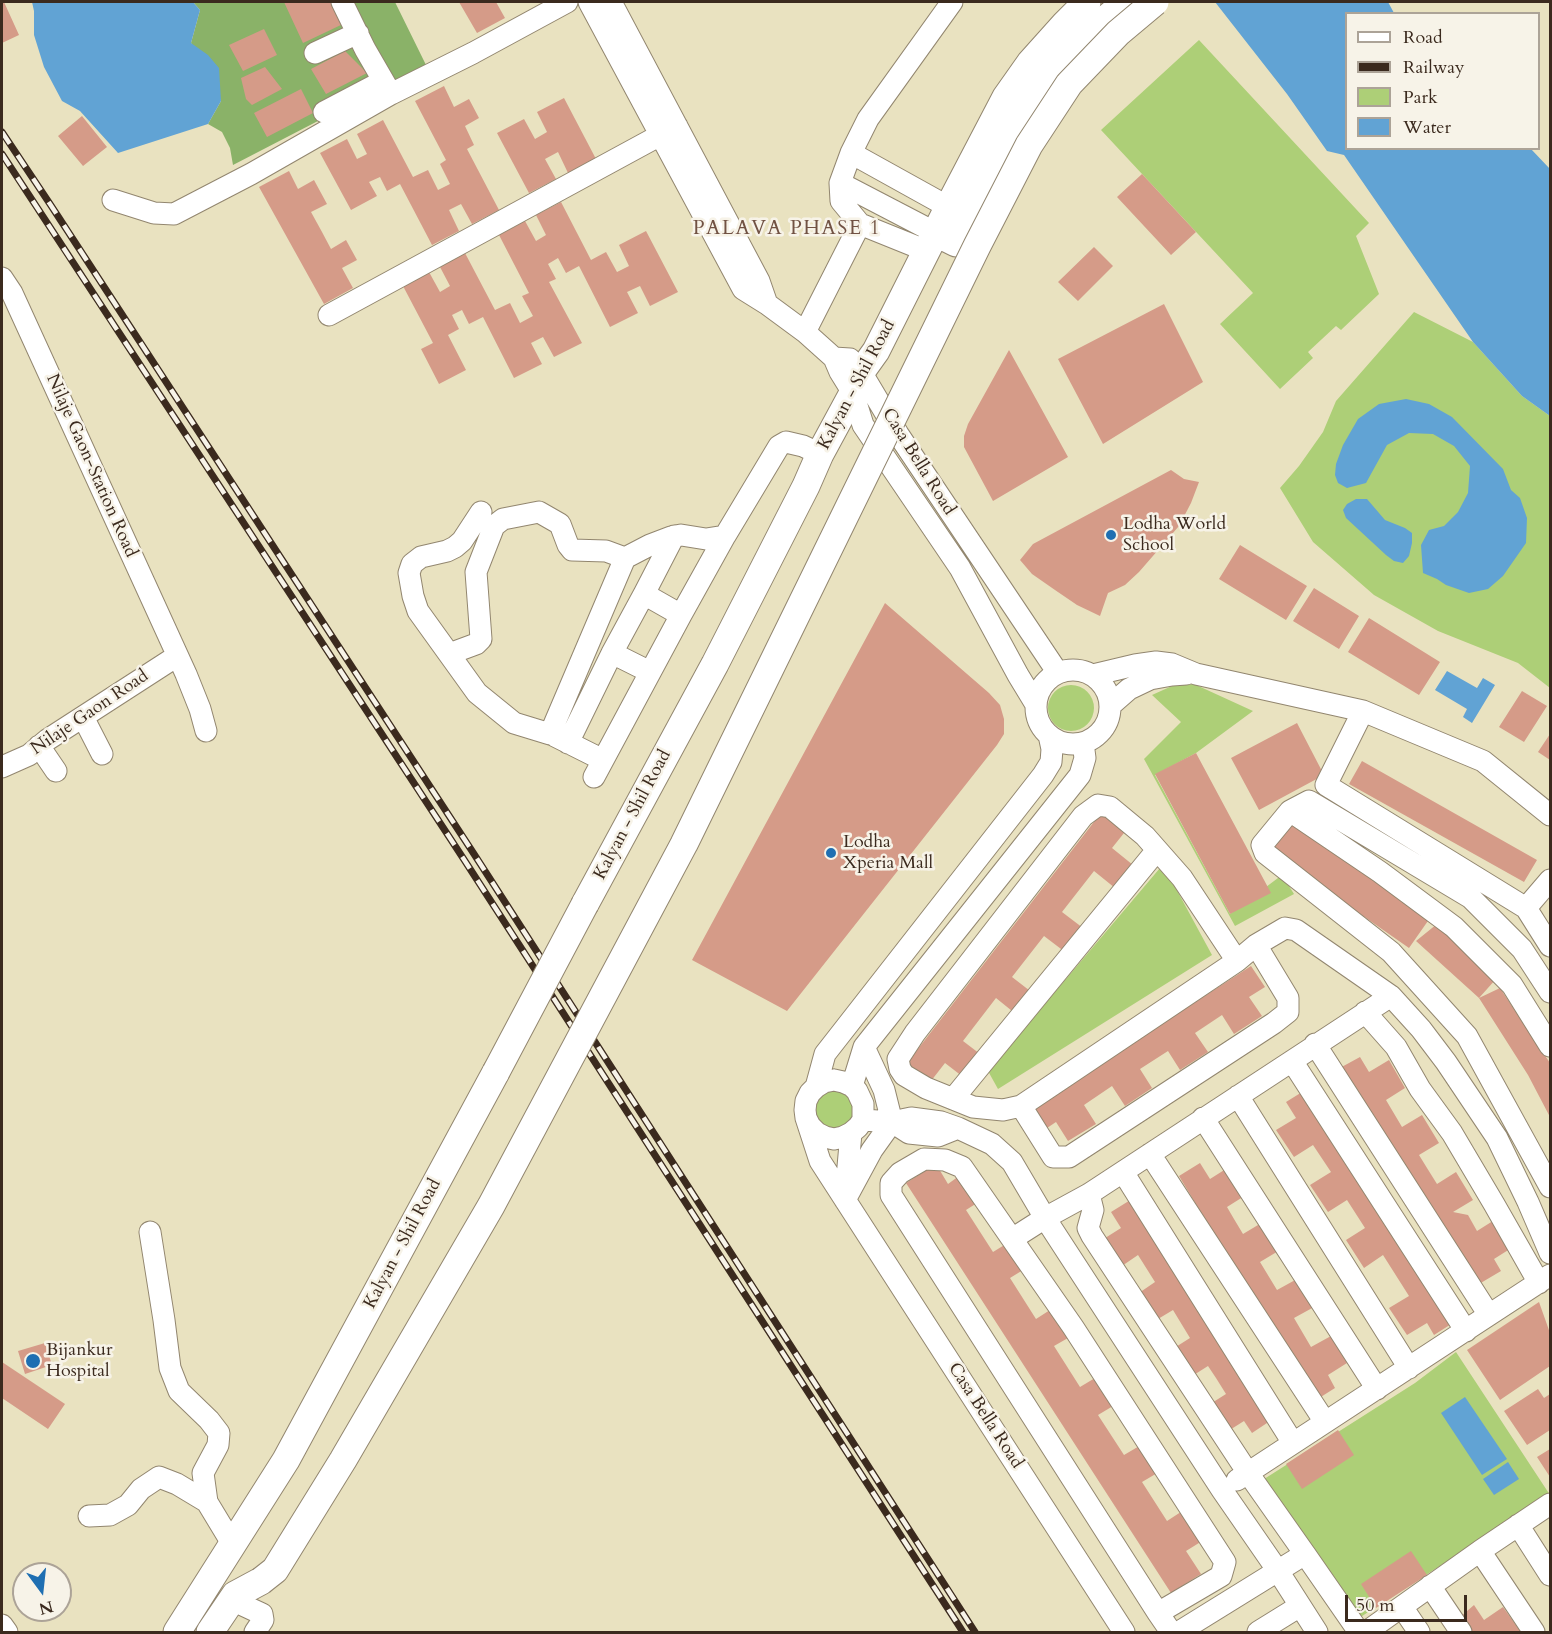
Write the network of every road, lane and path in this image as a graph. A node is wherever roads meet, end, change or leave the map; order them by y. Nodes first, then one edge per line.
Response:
1 (342, 2) edge
2 (567, 2) edge
3 (589, 2) edge
4 (611, 2) edge
5 (952, 2) edge
6 (1087, 2) edge
7 (1125, 2) edge
8 (1155, 2) edge
9 (358, 33) junction
10 (315, 53) dead end
11 (387, 88) junction
12 (324, 112) dead end
13 (669, 131) junction
14 (851, 153) junction
15 (840, 183) junction
16 (113, 200) dead end
17 (959, 212) junction
18 (860, 224) junction
19 (940, 243) junction
20 (2, 278) edge
21 (329, 315) dead end
22 (805, 332) junction
23 (857, 382) junction
24 (820, 454) junction
25 (481, 512) dead end
26 (674, 536) junction
27 (725, 536) junction
28 (625, 558) junction
29 (644, 594) junction
30 (681, 615) junction
31 (612, 653) junction
32 (449, 654) junction
33 (177, 656) junction
34 (650, 672) junction
35 (1058, 673) junction
36 (1196, 674) junction
37 (1093, 675) junction
38 (1035, 703) junction
39 (1110, 707) junction
40 (1363, 711) junction
41 (83, 717) junction
42 (206, 731) dead end
43 (1048, 735) junction
44 (559, 738) junction
45 (1083, 742) junction
46 (39, 747) junction
47 (102, 754) dead end
48 (2, 767) edge
49 (56, 771) dead end
50 (1290, 811) junction
51 (1551, 815) edge
52 (1157, 850) junction
53 (1551, 880) edge
54 (1526, 908) junction
55 (1256, 945) junction
56 (1551, 946) edge
57 (1237, 961) junction
58 (1551, 992) edge
59 (1391, 996) junction
60 (1365, 1012) junction
61 (1421, 1029) junction
62 (1316, 1044) junction
63 (1551, 1046) edge
64 (864, 1047) junction
65 (1396, 1047) junction
66 (1292, 1061) junction
67 (816, 1086) junction
68 (852, 1086) junction
69 (1238, 1096) junction
70 (953, 1099) junction
71 (1021, 1106) junction
72 (806, 1118) junction
73 (1203, 1118) junction
74 (892, 1122) junction
75 (857, 1126) junction
76 (1150, 1154) junction
77 (1122, 1172) junction
78 (1551, 1186) edge
79 (1089, 1194) junction
80 (846, 1200) junction
81 (1045, 1218) junction
82 (150, 1232) dead end
83 (1012, 1239) junction
84 (1551, 1252) edge
85 (1545, 1279) edge
86 (1489, 1315) junction
87 (1466, 1331) junction
88 (1409, 1368) junction
89 (1377, 1389) junction
90 (1325, 1422) junction
91 (1293, 1443) junction
92 (1248, 1473) junction
93 (1222, 1490) junction
94 (207, 1502) junction
95 (1551, 1504) edge
96 (89, 1515) dead end
97 (1518, 1525) junction
98 (233, 1545) junction
99 (1480, 1551) junction
100 (1305, 1554) junction
101 (1278, 1571) junction
102 (1551, 1575) edge
103 (1431, 1586) junction
104 (234, 1597) junction
105 (1300, 1606) junction
106 (1402, 1607) junction
107 (1158, 1613) junction
108 (2, 1625) edge
109 (1264, 1631) edge
110 (7, 1632) edge
111 (177, 1632) edge
112 (210, 1632) edge
113 (255, 1632) edge
114 (1124, 1632) edge
115 (1171, 1632) edge
116 (1179, 1632) edge
117 (1317, 1632) edge
118 (1359, 1632) edge
119 (1366, 1632) edge
120 (1419, 1632) edge
121 (1461, 1632) edge
122 (1534, 1632) edge

1 - 9 street
2 - 11 street
3 - 13 street
4 - 13 street
5 - 14 street
6 - 17 main road, Kalyan - Shil Road
7 - 17 main road, Kalyan - Shil Road
8 - 104 main road, bridge
9 - 10 street
9 - 11 street
11 - 12 street
11 - 16 street
13 - 21 street
13 - 22 street
14 - 15 street
14 - 17 street
15 - 18 street
15 - 19 street
17 - 19 main road, Kalyan - Shil Road
18 - 19 street
18 - 22 street
19 - 23 main road, Kalyan - Shil Road
20 - 33 street, Nilaje Gaon-Station Road
22 - 23 street, Casa Bella Road
23 - 24 main road, Kalyan - Shil Road
23 - 35 street, Casa Bella Road
23 - 38 street, Casa Bella Road
24 - 27 street
24 - 98 main road, Kalyan - Shil Road, bridge
25 - 32 street
26 - 27 street
26 - 28 street
26 - 29 street
27 - 30 street
28 - 32 street
28 - 44 street
29 - 30 street
29 - 31 street
30 - 34 street
31 - 34 street
31 - 44 street
32 - 44 street
33 - 41 street, Nilaje Gaon Road
33 - 42 street, Nilaje Gaon-Station Road
34 - 44 street
35 - 37 street
35 - 38 street
36 - 37 street
36 - 39 street
36 - 40 street
37 - 39 street
38 - 43 street, Casa Bella Road
39 - 45 street
40 - 51 street
40 - 54 street
41 - 46 street, Nilaje Gaon Road
41 - 47 street
43 - 45 street
43 - 67 street, Casa Bella Road
45 - 64 street
46 - 48 street, Nilaje Gaon Road
46 - 49 street
50 - 58 street
50 - 63 street
50 - 78 street
52 - 57 street
52 - 70 street
52 - 70 street
53 - 54 street
54 - 56 street
55 - 57 street
55 - 59 street
55 - 71 street
57 - 71 street
59 - 60 street
59 - 61 street
60 - 62 street
60 - 65 street
61 - 65 street
61 - 84 street
62 - 66 street
62 - 86 street
64 - 68 street
64 - 74 street
65 - 85 street
66 - 69 street
66 - 87 street
67 - 68 street
67 - 72 street, Casa Bella Road
68 - 75 street
69 - 73 street
69 - 88 street
70 - 71 street
72 - 75 street
72 - 80 street, Casa Bella Road
73 - 76 street
73 - 89 street
74 - 75 street
74 - 80 street
74 - 81 street
75 - 80 street
76 - 77 street
76 - 90 street
77 - 79 street
77 - 91 street
79 - 81 street
79 - 92 street
80 - 114 street, Casa Bella Road
81 - 83 street
81 - 93 street
82 - 94 street
83 - 107 street
83 - 107 street
85 - 86 street
86 - 87 street
87 - 88 street
88 - 89 street
89 - 90 street
90 - 91 street
91 - 92 street
92 - 93 street
92 - 100 street
93 - 101 street
94 - 96 street
94 - 98 street
95 - 97 street
97 - 99 street
97 - 102 street
98 - 111 main road, Kalyan - Shil Road
99 - 103 street
99 - 122 street
100 - 101 street
100 - 118 street
101 - 105 street
101 - 116 street
103 - 106 street
103 - 121 street
104 - 112 main road
104 - 113 street
105 - 109 street
105 - 117 street
106 - 119 street
106 - 120 street
107 - 115 street
108 - 110 street

